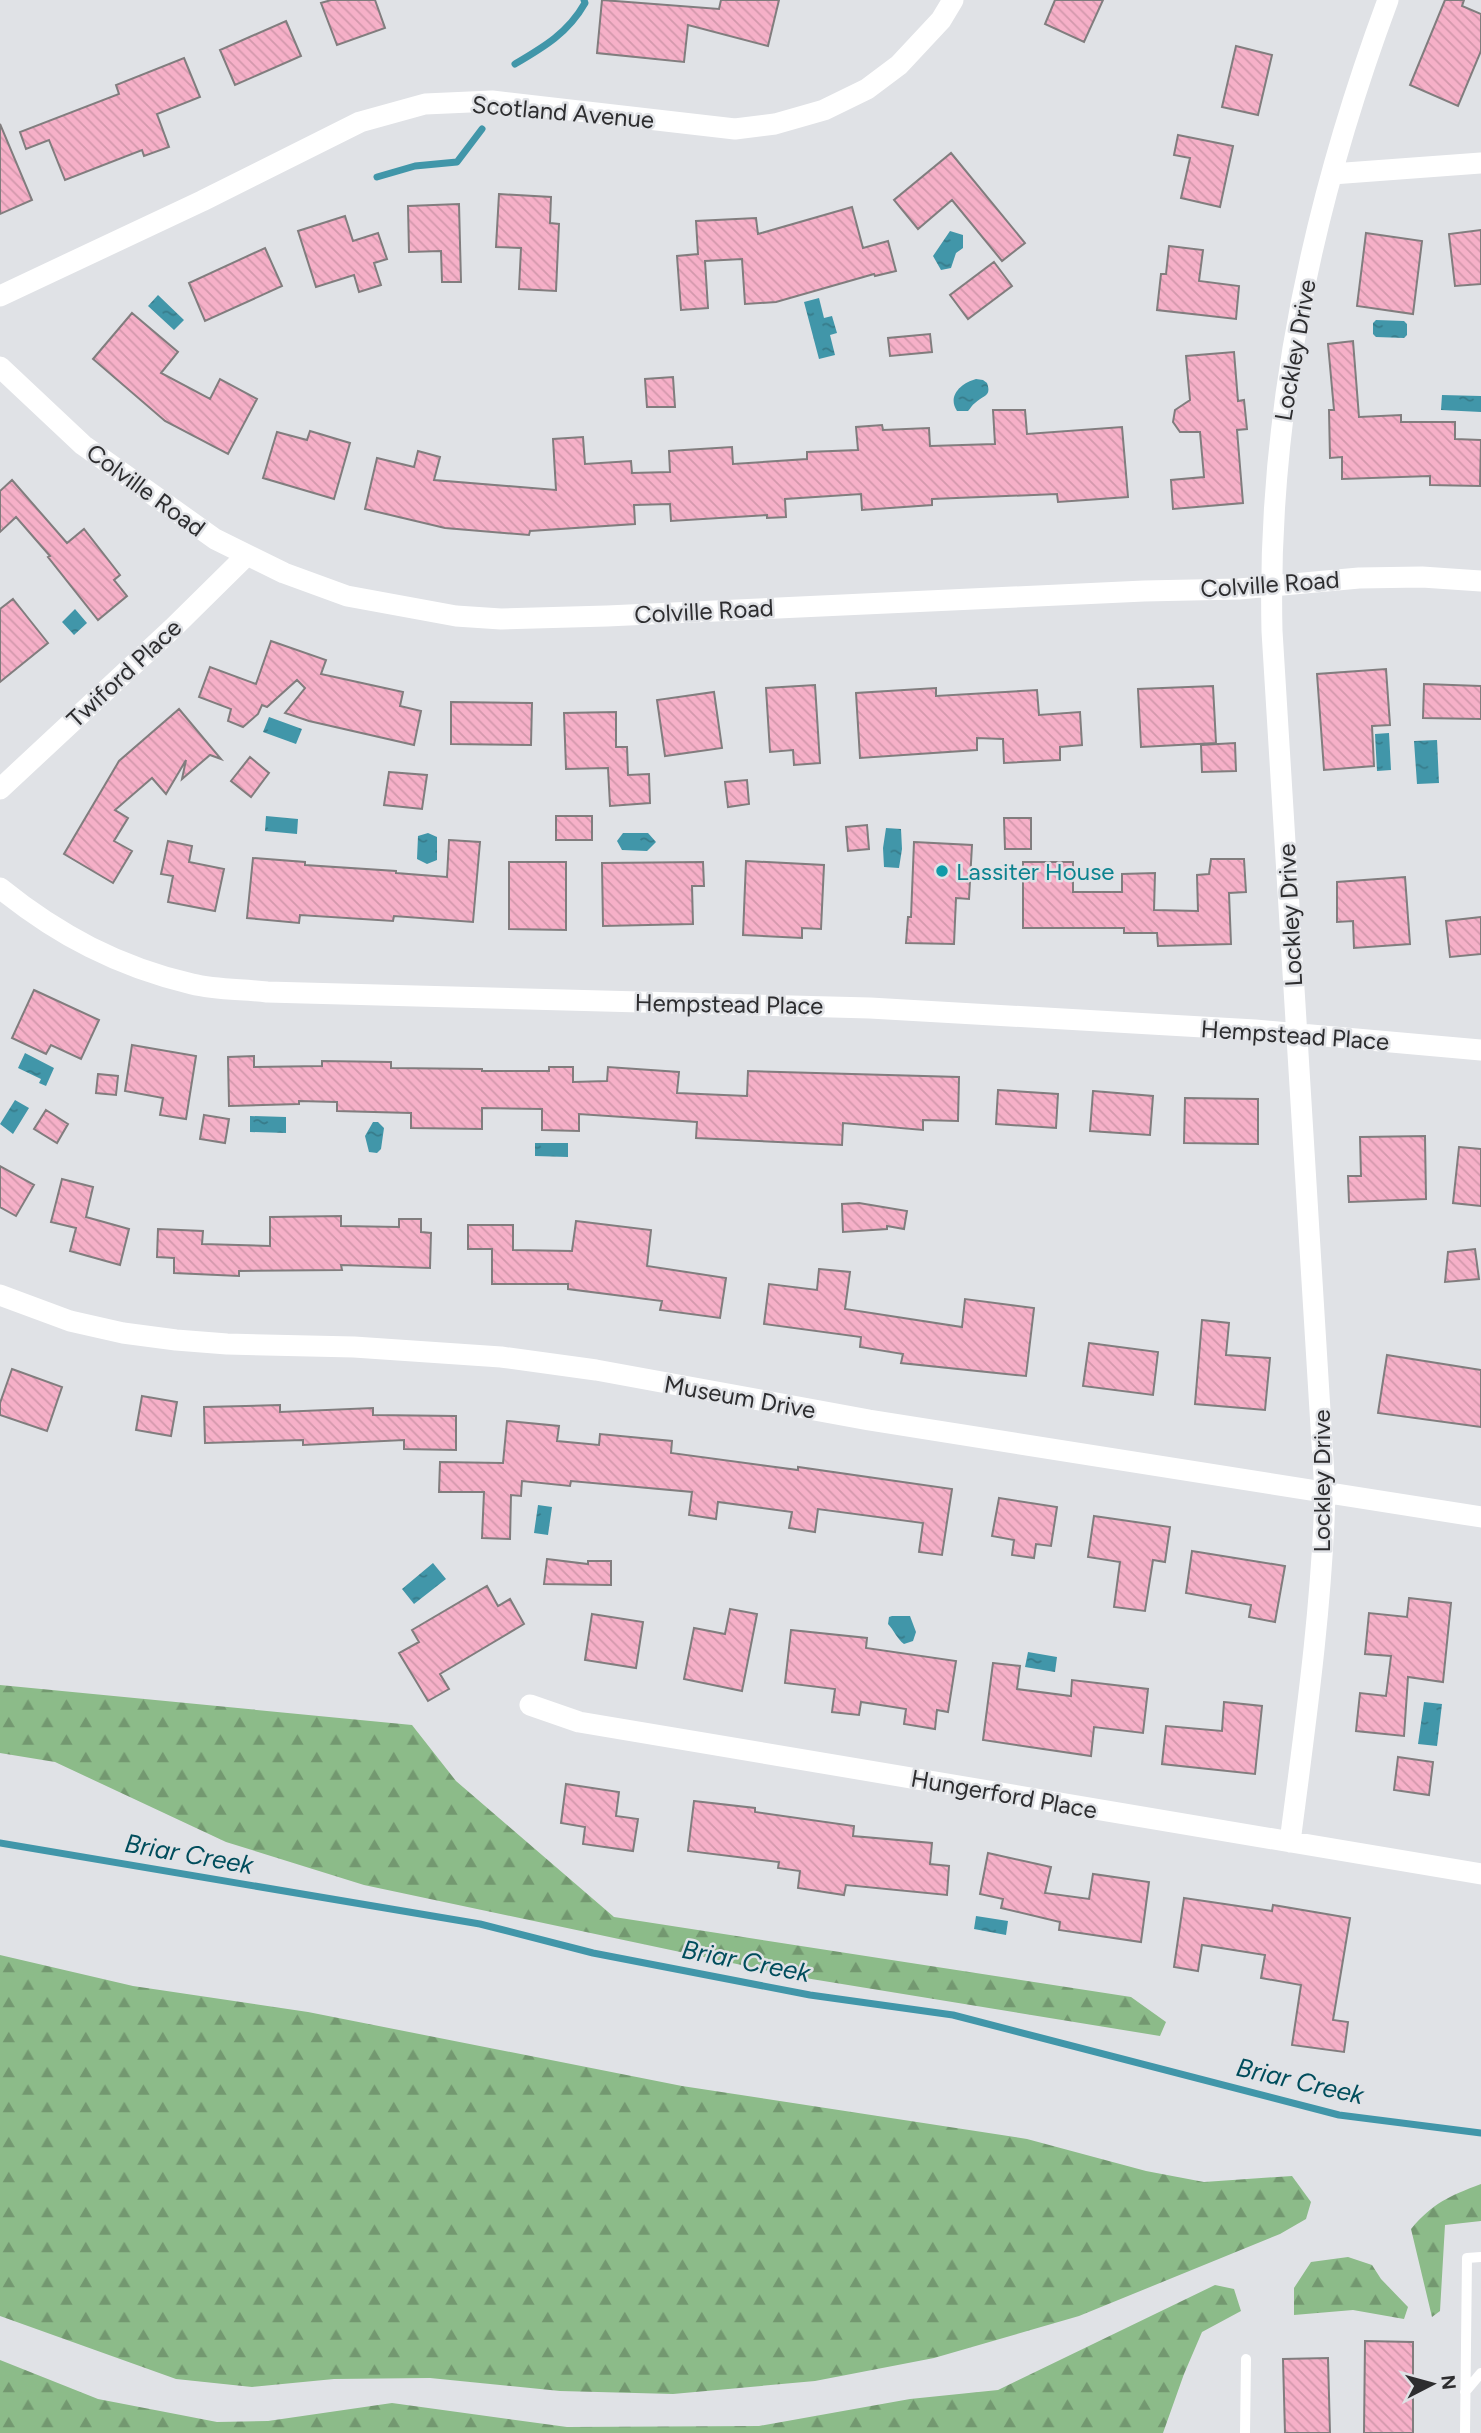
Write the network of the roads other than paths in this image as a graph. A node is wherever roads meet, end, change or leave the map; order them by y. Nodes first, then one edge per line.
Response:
1 (953, 0) edge
2 (1388, 0) edge
3 (1481, 163) edge
4 (1332, 174) junction
5 (0, 296) edge
6 (0, 368) edge
7 (246, 556) junction
8 (1481, 581) edge
9 (1271, 586) junction
10 (0, 789) edge
11 (0, 888) edge
12 (1297, 1034) junction
13 (1481, 1050) edge
14 (0, 1295) edge
15 (1325, 1492) junction
16 (1481, 1517) edge
17 (530, 1705) dead end
18 (1290, 1842) junction
19 (1481, 1874) edge
20 (1481, 2257) edge
21 (1246, 2359) dead end
22 (1481, 2373) edge
23 (1465, 2392) junction
24 (1245, 2433) edge
25 (1465, 2433) edge

1 - 5 street, Scotland Avenue
2 - 4 street, Lockley Drive
3 - 4 street
4 - 9 street, Lockley Drive
6 - 7 street, Colville Road
7 - 9 street, Colville Road
7 - 10 street, Twiford Place
8 - 9 street, Colville Road
9 - 12 street, Lockley Drive
11 - 12 street, Hempstead Place
12 - 13 street, Hempstead Place
12 - 15 street, Lockley Drive
14 - 15 street, Museum Drive
15 - 16 street, Museum Drive
15 - 18 street, Lockley Drive
17 - 18 street, Hungerford Place
18 - 19 street, Hungerford Place
20 - 23 lane
21 - 24 lane
22 - 23 lane
23 - 25 lane

